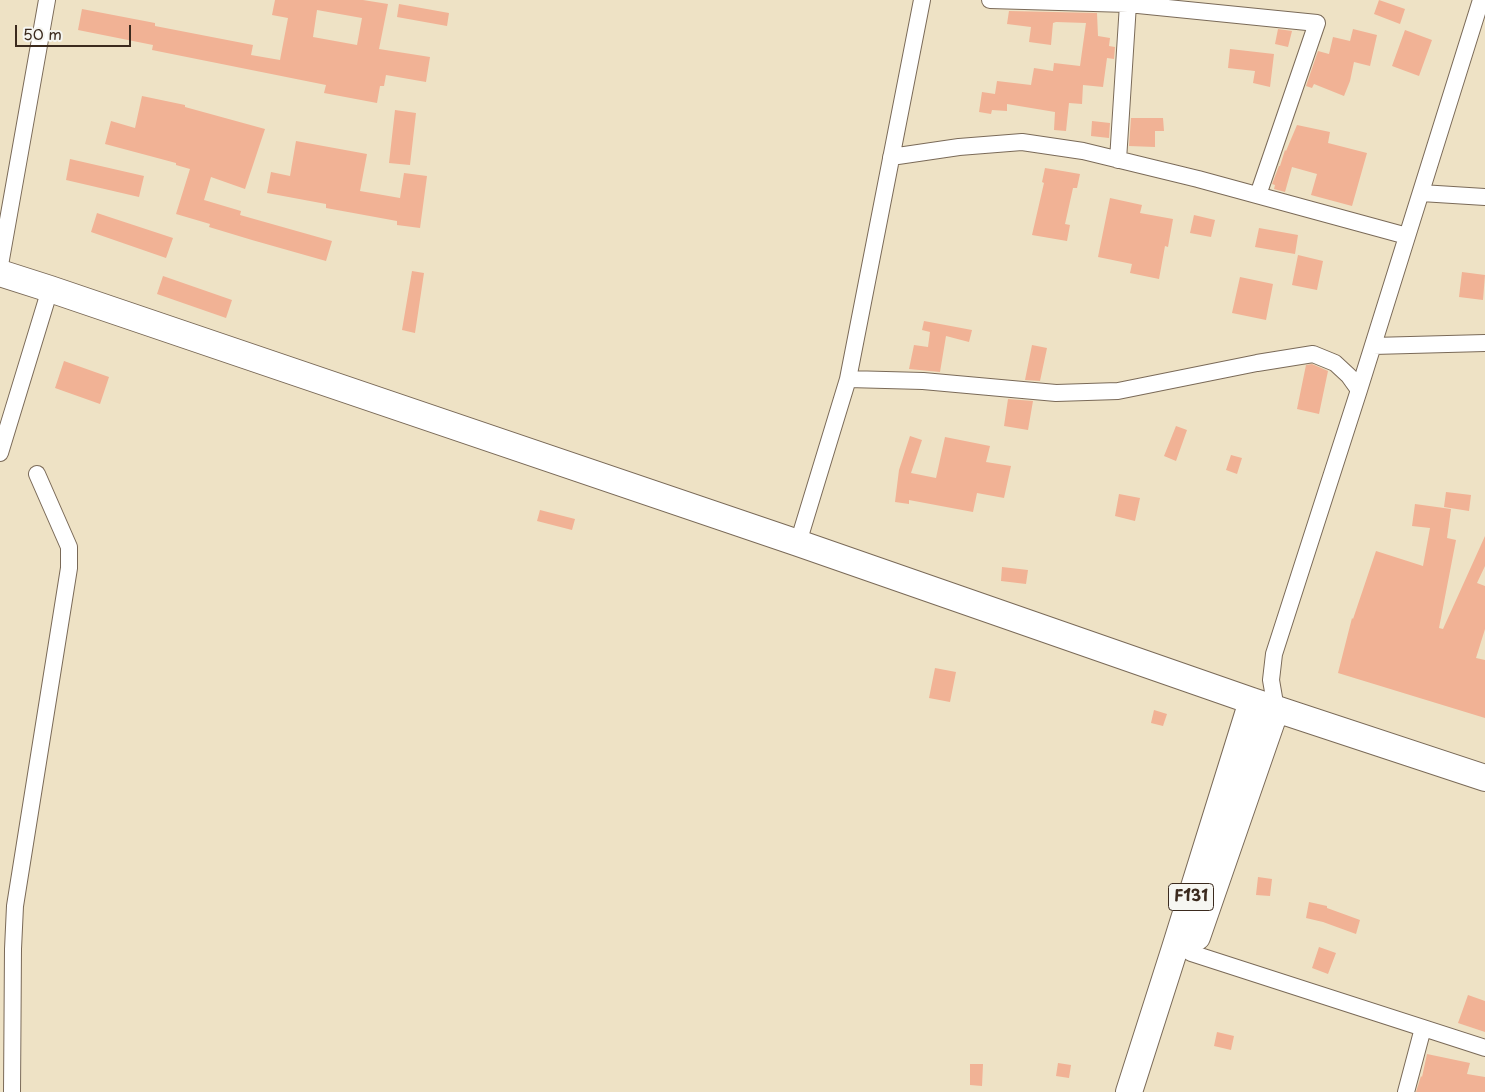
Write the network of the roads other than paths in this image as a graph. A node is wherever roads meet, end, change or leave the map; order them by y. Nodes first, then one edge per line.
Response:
1 (47, 0) edge
2 (922, 0) edge
3 (990, 0) edge
4 (1481, 0) edge
5 (1128, 4) junction
6 (892, 157) junction
7 (1118, 160) junction
8 (1421, 193) junction
9 (1258, 195) junction
10 (1485, 198) edge
11 (1407, 236) junction
12 (0, 265) edge
13 (0, 273) edge
14 (50, 289) junction
15 (1485, 343) edge
16 (1373, 346) junction
17 (848, 379) junction
18 (1359, 390) junction
19 (0, 454) edge
20 (37, 474) dead end
21 (798, 543) junction
22 (1264, 705) junction
23 (1485, 778) edge
24 (1191, 953) junction
25 (1424, 1028) junction
26 (1485, 1048) edge
27 (12, 1092) edge
28 (1129, 1092) edge
29 (1147, 1092) edge
30 (1406, 1092) edge

1 - 12 street
2 - 6 street
3 - 5 street
4 - 8 street
5 - 7 street
5 - 9 street
6 - 7 street
6 - 17 street
7 - 9 street
8 - 10 street
8 - 11 street
9 - 11 street
11 - 16 street
13 - 14 main road
14 - 19 street
14 - 21 main road
15 - 16 street
16 - 18 street
17 - 18 street
17 - 21 street
18 - 22 street
20 - 27 street
21 - 22 main road
22 - 23 main road
22 - 24 main road, F131
22 - 28 main road, F131
24 - 25 street
24 - 29 main road, F131
25 - 26 street
25 - 30 street

